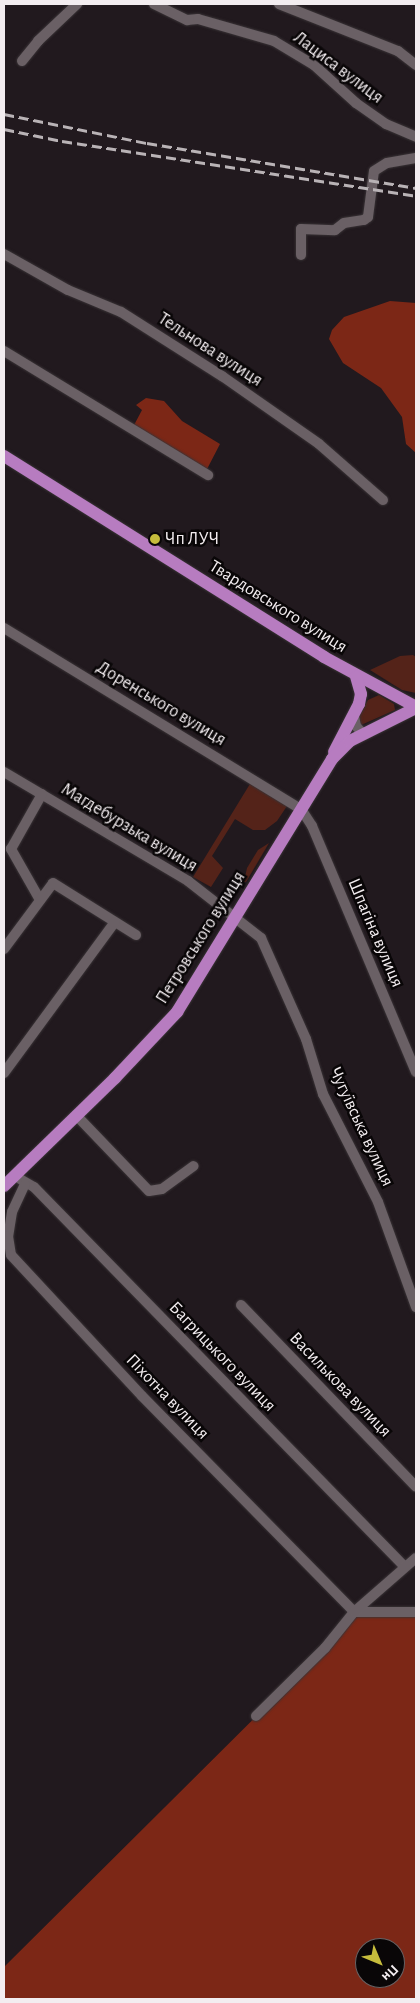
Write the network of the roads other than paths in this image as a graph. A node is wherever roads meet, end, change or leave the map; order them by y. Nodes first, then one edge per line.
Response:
1 (77, 4) edge
2 (154, 4) edge
3 (279, 4) edge
4 (22, 61) dead end
5 (416, 66) edge
6 (416, 137) edge
7 (416, 158) edge
8 (4, 254) edge
9 (301, 255) dead end
10 (4, 351) edge
11 (4, 456) edge
12 (208, 475) dead end
13 (383, 500) dead end
14 (4, 628) edge
15 (356, 676) junction
16 (416, 707) edge
17 (354, 716) junction
18 (363, 734) junction
19 (4, 772) edge
20 (316, 784) junction
21 (42, 794) junction
22 (301, 809) junction
23 (40, 900) junction
24 (236, 916) junction
25 (115, 922) junction
26 (136, 935) dead end
27 (4, 949) edge
28 (416, 1072) edge
29 (4, 1073) edge
30 (76, 1115) junction
31 (194, 1166) dead end
32 (20, 1179) junction
33 (4, 1186) edge
34 (241, 1305) dead end
35 (416, 1307) edge
36 (416, 1487) edge
37 (416, 1558) edge
38 (404, 1566) junction
39 (354, 1612) junction
40 (416, 1612) edge
41 (256, 1716) dead end

1 - 4 street
2 - 6 street, Лациса вулиця
3 - 5 street
7 - 9 street
8 - 13 street, Тельнова вулиця
10 - 12 street
11 - 15 main road, Твардовського вулиця
14 - 22 street, Доренського вулиця
15 - 16 main road, Твардовського вулиця
15 - 17 main road, Твардовського вулиця
16 - 18 main road, Петровського вулиця
17 - 18 street
17 - 20 main road, Твардовського вулиця
18 - 20 main road, Петровського вулиця
19 - 21 street, Магдебурзька вулиця
20 - 22 main road, Петровського вулиця
21 - 23 street
21 - 24 street, Магдебурзька вулиця
22 - 24 main road, Петровського вулиця
22 - 28 street, Шпагіна вулиця
23 - 25 street
23 - 27 street
24 - 30 main road, Петровського вулиця
24 - 35 street, Чугуївська вулиця
25 - 26 street
25 - 29 street
30 - 31 street
30 - 32 main road, Петровського вулиця
32 - 33 main road, Петровського вулиця
32 - 38 street, Багрицького вулиця
32 - 39 street, Піхотна вулиця
34 - 36 street, Василькова вулиця
37 - 38 street
38 - 39 street
39 - 40 street
39 - 41 street

